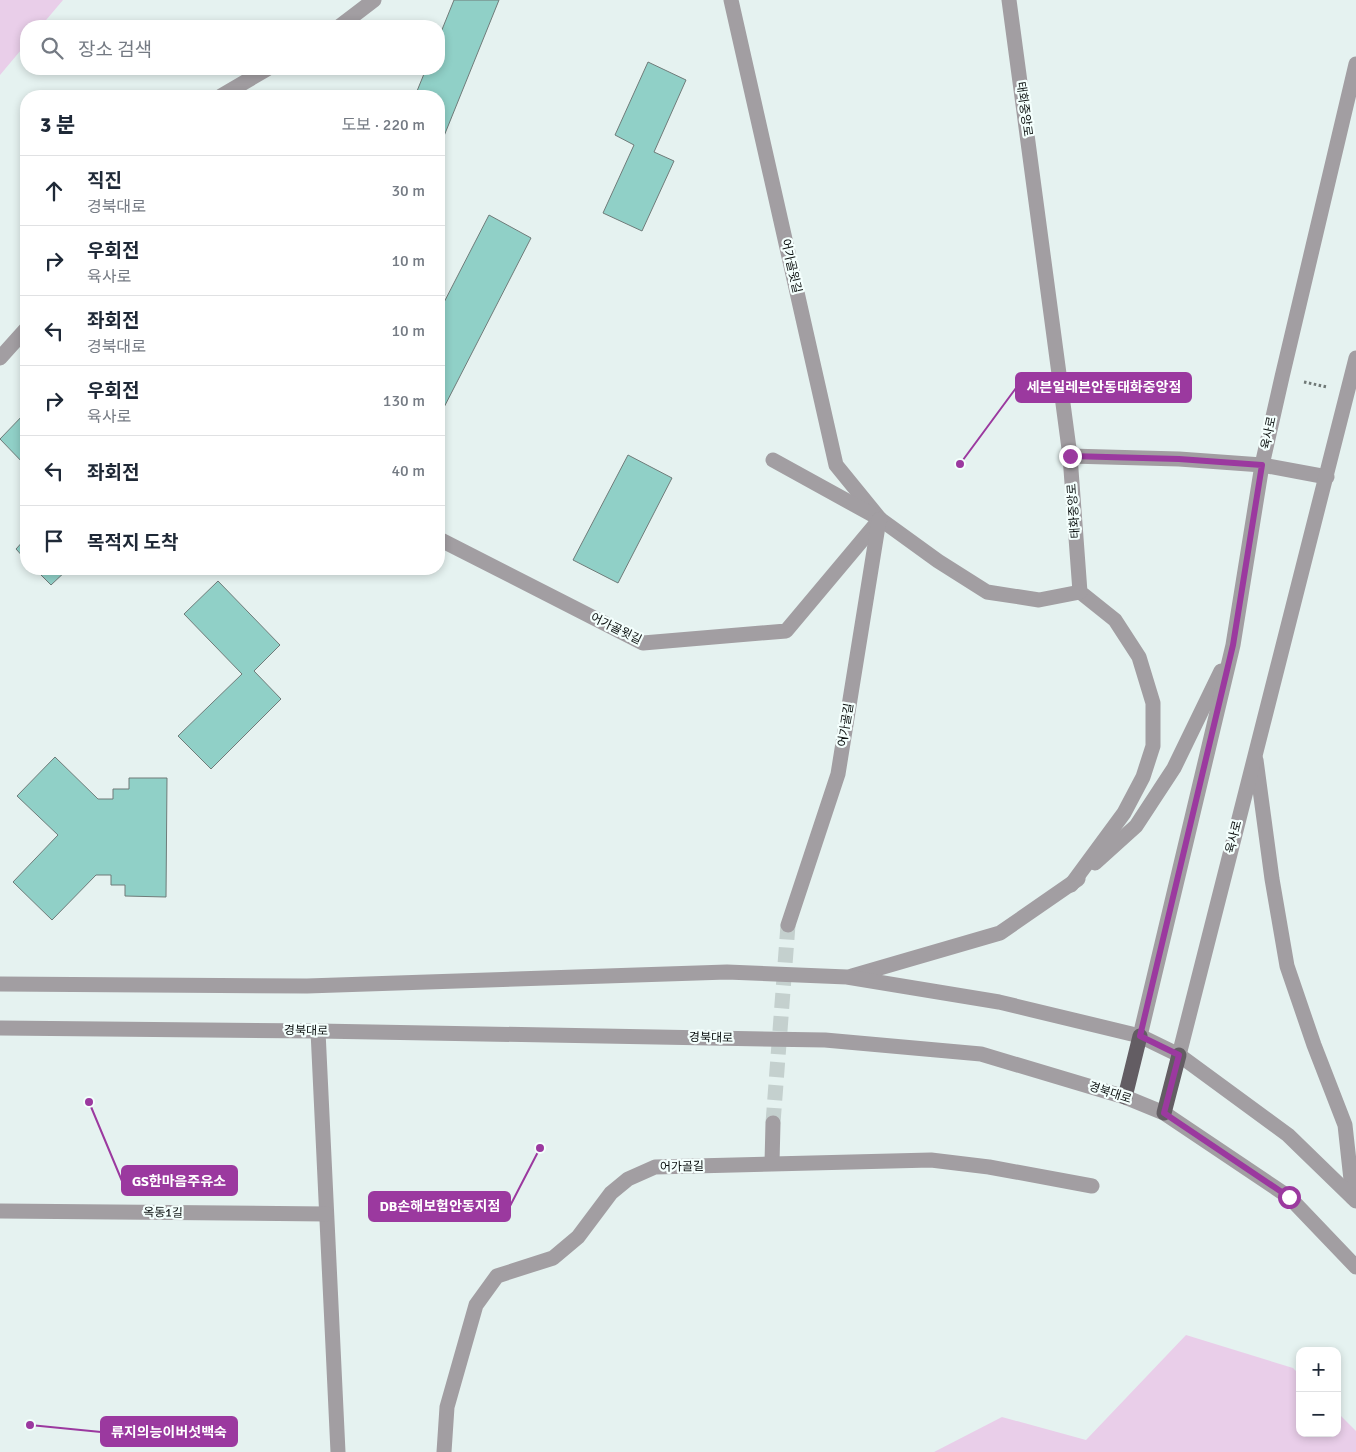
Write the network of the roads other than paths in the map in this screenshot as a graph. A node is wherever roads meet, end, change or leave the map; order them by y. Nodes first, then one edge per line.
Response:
1 (374, 0) edge
2 (731, 0) edge
3 (1009, 0) edge
4 (348, 20) edge
5 (1356, 64) edge
6 (257, 75) edge
7 (231, 90) edge
8 (20, 336) edge
9 (0, 358) edge
10 (1356, 358) edge
11 (1070, 456) junction
12 (773, 460) dead end
13 (1262, 465) junction
14 (1327, 477) junction
15 (880, 519) junction
16 (445, 542) edge
17 (1080, 592) junction
18 (1233, 645) junction
19 (1255, 752) junction
20 (1071, 885) junction
21 (788, 925) tunnel mouth
22 (847, 977) junction
23 (0, 984) edge
24 (0, 1028) edge
25 (318, 1030) junction
26 (1140, 1036) junction
27 (1179, 1055) junction
28 (1125, 1097) junction
29 (1164, 1113) junction
30 (773, 1123) tunnel mouth
31 (772, 1163) junction
32 (1092, 1186) dead end
33 (1355, 1199) edge
34 (0, 1211) edge
35 (326, 1214) junction
36 (1356, 1267) edge
37 (338, 1452) edge
38 (444, 1452) edge

1 - 4 street
2 - 15 street, 어가골윗길
3 - 11 street, 태화중앙로
5 - 13 street, 육사로
6 - 7 street
8 - 9 street
10 - 14 street, 육사로
11 - 13 street
11 - 17 street, 태화중앙로
12 - 15 street, 어가골윗길
13 - 14 street
13 - 18 street, 육사로
14 - 19 street, 육사로
15 - 16 street, 어가골윗길
15 - 17 street, 어가골윗길
15 - 21 street, 어가골길
17 - 20 street
18 - 20 street
18 - 26 street, 육사로
19 - 27 street, 육사로
19 - 33 street
20 - 22 street
22 - 23 street
22 - 26 street
24 - 25 street, 경북대로
25 - 28 street, 경북대로
25 - 35 street
26 - 27 street
26 - 28 main road, 육사로
27 - 29 main road, 육사로
27 - 33 street
28 - 29 street, 경북대로
29 - 36 street, 경북대로
30 - 31 street
31 - 32 street, 어가골길
31 - 38 street, 어가골길
34 - 35 street, 옥동1길
35 - 37 street

